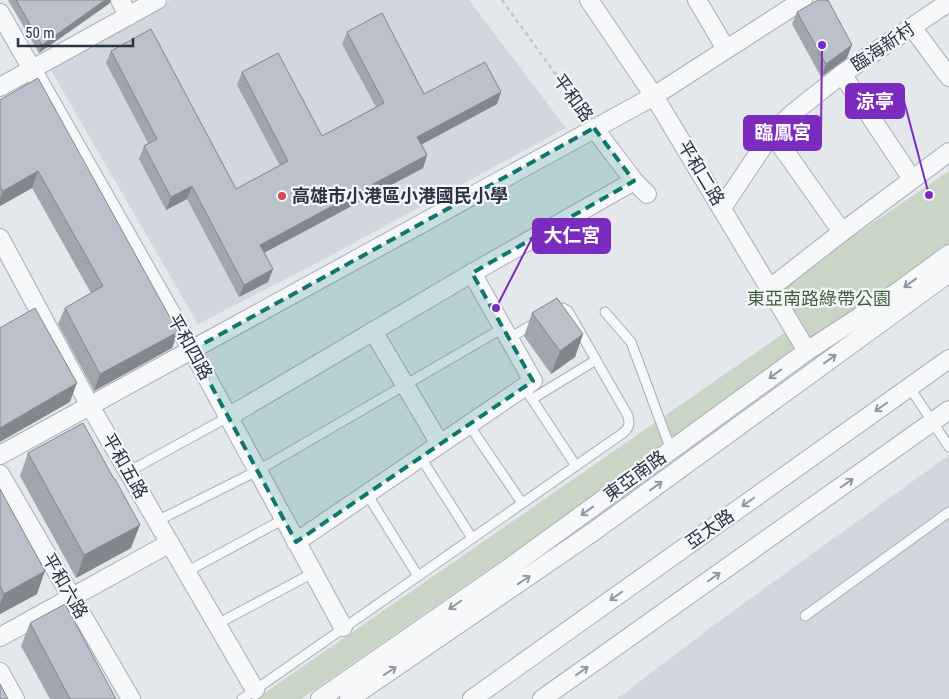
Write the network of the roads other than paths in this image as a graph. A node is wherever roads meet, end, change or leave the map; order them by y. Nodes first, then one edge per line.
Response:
1 (120, 0) edge
2 (157, 0) edge
3 (589, 0) edge
4 (696, 0) edge
5 (796, 2) edge
6 (949, 2) edge
7 (0, 14) edge
8 (129, 16) junction
9 (912, 27) junction
10 (726, 49) junction
11 (32, 70) junction
12 (842, 74) junction
13 (949, 77) edge
14 (0, 87) edge
15 (654, 96) junction
16 (594, 128) junction
17 (772, 133) junction
18 (949, 152) edge
19 (912, 179) junction
20 (722, 208) junction
21 (842, 232) junction
22 (0, 238) edge
23 (949, 254) edge
24 (472, 273) junction
25 (949, 273) edge
26 (769, 289) junction
27 (605, 312) dead end
28 (373, 331) junction
29 (506, 333) junction
30 (192, 350) junction
31 (807, 351) junction
32 (949, 359) edge
33 (596, 360) junction
34 (405, 384) junction
35 (910, 388) junction
36 (528, 393) junction
37 (90, 406) junction
38 (949, 410) edge
39 (228, 417) junction
40 (933, 421) junction
41 (469, 425) junction
42 (440, 444) junction
43 (949, 446) edge
44 (671, 450) junction
45 (0, 455) edge
46 (421, 458) junction
47 (576, 466) junction
48 (257, 471) junction
49 (128, 472) junction
50 (0, 474) edge
51 (367, 494) junction
52 (522, 503) junction
53 (949, 512) edge
54 (284, 519) junction
55 (157, 521) junction
56 (472, 538) junction
57 (296, 542) junction
58 (170, 543) junction
59 (186, 572) junction
60 (313, 573) junction
61 (418, 576) junction
62 (72, 598) junction
63 (805, 616) dead end
64 (217, 624) junction
65 (343, 627) junction
66 (0, 637) edge
67 (0, 672) edge
68 (249, 694) edge
69 (15, 699) edge
70 (131, 699) edge
71 (320, 699) edge
72 (350, 699) edge
73 (472, 699) edge
74 (542, 699) edge

1 - 8 street
2 - 8 street
3 - 15 street, 平和二路
4 - 10 street
5 - 10 street
6 - 9 street, 臨海新村
7 - 11 street, 平和四路
8 - 11 street
9 - 12 street, 臨海新村
9 - 13 street
10 - 15 street
11 - 14 street
11 - 30 street, 平和四路
12 - 17 street, 臨海新村
12 - 19 street
15 - 16 street
15 - 20 street, 平和二路
16 - 24 street, 平和路
16 - 30 street
17 - 20 street, 臨海新村
17 - 21 street
18 - 19 street
19 - 21 street
20 - 26 street, 平和二路
21 - 26 street
22 - 37 street, 平和五路
23 -> 31 street, 東亞南路
24 - 28 street
24 - 29 street
72 -> 25 street, 東亞南路
26 - 31 street, 平和二路
27 - 44 lane
28 - 34 street
28 - 39 street
29 - 33 lane
29 - 34 lane
29 - 36 street
30 - 37 street
30 - 39 street, 平和四路
31 -> 44 street, 東亞南路
32 - 35 street, 亞太路
33 - 36 lane
33 - 47 lane
34 - 42 street
34 - 48 lane
35 - 40 lane
35 -> 73 street, 亞太路
36 - 41 street
36 - 47 lane
37 - 45 street
37 - 49 street, 平和五路
38 - 40 street
39 - 48 street, 平和四路
39 - 49 lane
40 - 43 lane
74 -> 40 street
41 - 42 street
41 - 52 lane
42 - 46 street
44 -> 71 street, 東亞南路
46 - 51 street
46 - 56 lane
47 - 52 lane
48 - 54 street, 平和四路
48 - 55 lane
49 - 55 street, 平和五路
50 - 62 street, 平和六路
51 - 57 street
51 - 61 lane
52 - 56 lane
53 - 63 lane
54 - 57 street, 平和四路
54 - 59 lane
55 - 58 street, 平和五路
56 - 61 lane
57 - 60 street, 平和四路
58 - 59 street, 平和五路
58 - 62 street
59 - 64 street, 平和五路
60 - 64 lane
60 - 65 street, 平和四路
61 - 65 lane
62 - 66 street
62 - 70 street, 平和六路
64 - 68 street, 平和五路
65 - 68 lane
67 - 69 street

